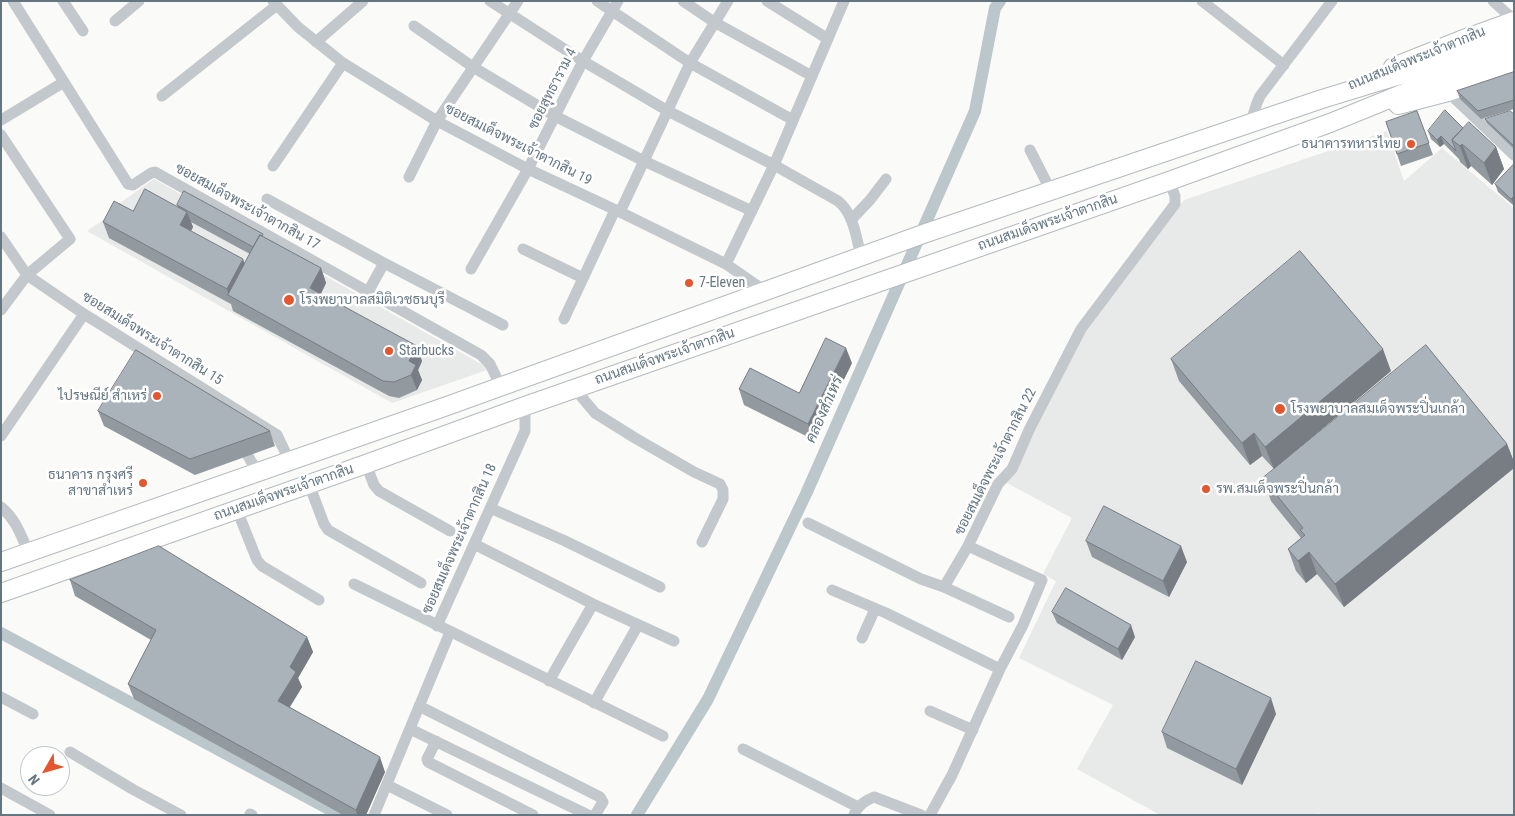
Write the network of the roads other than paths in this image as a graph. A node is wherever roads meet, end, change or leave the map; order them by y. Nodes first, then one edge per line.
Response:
1 (13, 1) edge
2 (63, 1) edge
3 (139, 1) edge
4 (362, 1) edge
5 (490, 1) edge
6 (518, 1) edge
7 (597, 1) edge
8 (683, 1) edge
9 (728, 1) edge
10 (767, 1) edge
11 (844, 1) edge
12 (1202, 1) edge
13 (1332, 1) edge
14 (1493, 1) edge
15 (275, 3) edge
16 (616, 6) edge
17 (510, 15) junction
18 (1514, 20) edge
19 (115, 21) dead end
20 (714, 22) junction
21 (414, 26) dead end
22 (83, 31) dead end
23 (1514, 37) edge
24 (828, 39) junction
25 (316, 42) junction
26 (1514, 52) edge
27 (583, 60) junction
28 (343, 63) junction
29 (690, 63) junction
30 (1284, 65) junction
31 (473, 67) junction
32 (1514, 69) edge
33 (812, 76) junction
34 (64, 82) junction
35 (1448, 92) junction
36 (162, 96) dead end
37 (1322, 99) junction
38 (668, 110) junction
39 (555, 116) junction
40 (1, 120) edge
41 (793, 120) junction
42 (437, 121) junction
43 (1330, 123) junction
44 (1250, 124) junction
45 (1, 135) edge
46 (1030, 150) dead end
47 (1514, 155) edge
48 (644, 161) junction
49 (774, 165) junction
50 (273, 166) dead end
51 (528, 170) junction
52 (409, 176) dead end
53 (886, 179) dead end
54 (1169, 181) junction
55 (1051, 191) junction
56 (267, 199) dead end
57 (618, 211) junction
58 (752, 211) junction
59 (851, 220) junction
60 (1, 237) edge
61 (523, 249) dead end
62 (860, 256) junction
63 (384, 263) junction
64 (726, 264) junction
65 (470, 269) dead end
66 (27, 275) junction
67 (583, 278) junction
68 (765, 291) junction
69 (368, 292) junction
70 (1, 310) edge
71 (84, 314) junction
72 (564, 319) dead end
73 (503, 325) dead end
74 (501, 387) junction
75 (575, 389) junction
76 (525, 406) junction
77 (234, 435) edge
78 (1, 436) edge
79 (310, 455) junction
80 (290, 462) junction
81 (366, 464) junction
82 (262, 472) junction
83 (315, 482) junction
84 (276, 496) junction
85 (1, 507) edge
86 (490, 508) junction
87 (236, 510) junction
88 (808, 523) dead end
89 (450, 531) dead end
90 (702, 542) dead end
91 (474, 544) junction
92 (968, 546) junction
93 (29, 553) junction
94 (1, 562) edge
95 (421, 582) dead end
96 (354, 584) dead end
97 (660, 587) dead end
98 (944, 587) junction
99 (832, 590) dead end
100 (1, 593) edge
101 (319, 600) dead end
102 (593, 604) junction
103 (875, 609) junction
104 (1009, 617) dead end
105 (638, 625) junction
106 (437, 626) junction
107 (450, 632) junction
108 (862, 638) dead end
109 (674, 641) dead end
110 (1000, 669) junction
111 (549, 681) junction
112 (1, 697) edge
113 (594, 703) junction
114 (419, 706) junction
115 (930, 711) dead end
116 (33, 714) dead end
117 (410, 729) junction
118 (972, 730) junction
119 (662, 736) dead end
120 (436, 741) junction
121 (743, 749) dead end
122 (70, 752) dead end
123 (387, 785) junction
124 (1, 788) edge
125 (856, 811) edge
126 (50, 815) edge
127 (181, 815) edge
128 (374, 815) edge
129 (447, 815) edge
130 (533, 815) edge
131 (588, 815) edge
132 (595, 815) edge
133 (921, 815) edge
134 (930, 815) edge

1 - 34 street, ซอยสมเด็จพระเจ้าตากสิน 17
2 - 22 street
3 - 19 street
4 - 25 street
5 - 17 street
6 - 17 street
7 - 16 street
8 - 20 street
9 - 20 street
10 - 24 street
11 - 24 street
12 - 30 street
13 - 30 street
14 - 18 street
15 - 25 street, ซอยสมเด็จพระเจ้าตากสิน 19
15 - 36 street
16 - 27 street, ซอยสุทธาราม 4
16 - 29 street
17 - 27 street
17 - 31 street
18 - 37 main road, ถนนสมเด็จพระเจ้าตากสิน
20 - 29 street
20 - 33 street
21 - 31 street
23 - 37 main road, ถนนสมเด็จพระเจ้าตากสิน
24 - 33 street
25 - 28 street, ซอยสมเด็จพระเจ้าตากสิน 19
26 - 43 main road, ถนนสมเด็จพระเจ้าตากสิน
27 - 38 street
27 - 39 street, ซอยสุทธาราม 4
28 - 42 street, ซอยสมเด็จพระเจ้าตากสิน 19
28 - 50 street
29 - 38 street
29 - 41 street
30 - 44 street
31 - 39 street
31 - 42 street
32 - 35 main road, ถนนสมเด็จพระเจ้าตากสิน
33 - 41 street
34 - 40 street
34 - 69 street, ซอยสมเด็จพระเจ้าตากสิน 17
35 - 43 main road, ถนนสมเด็จพระเจ้าตากสิน
35 - 47 street
37 - 44 main road, ถนนสมเด็จพระเจ้าตากสิน
38 - 48 street
38 - 49 street
39 - 48 street
39 - 51 street, ซอยสุทธาราม 4
41 - 49 street
42 - 51 street, ซอยสมเด็จพระเจ้าตากสิน 19
42 - 52 street
43 - 54 main road, ถนนสมเด็จพระเจ้าตากสิน
44 - 55 main road, ถนนสมเด็จพระเจ้าตากสิน
45 - 66 street
46 - 55 street
48 - 57 street
48 - 58 street
49 - 58 street
49 - 59 street
51 - 57 street, ซอยสมเด็จพระเจ้าตากสิน 19
51 - 65 street, ซอยสุทธาราม 4
53 - 59 street
54 - 75 main road, ถนนสมเด็จพระเจ้าตากสิน
54 - 92 street, ซอยสมเด็จพระเจ้าตากสิน 22
55 - 62 main road, ถนนสมเด็จพระเจ้าตากสิน
56 - 63 street
57 - 64 street, ซอยสมเด็จพระเจ้าตากสิน 19
57 - 67 street
58 - 64 street
59 - 62 street
60 - 66 street, ซอยสมเด็จพระเจ้าตากสิน 15
61 - 67 street
62 - 68 main road, ถนนสมเด็จพระเจ้าตากสิน
63 - 69 street
63 - 73 street
64 - 68 street, ซอยสมเด็จพระเจ้าตากสิน 19
66 - 70 street
66 - 71 street, ซอยสมเด็จพระเจ้าตากสิน 15
67 - 72 street
68 - 74 main road, ถนนสมเด็จพระเจ้าตากสิน
69 - 74 street, ซอยสมเด็จพระเจ้าตากสิน 17
71 - 78 street
71 - 80 street, ซอยสมเด็จพระเจ้าตากสิน 15
74 - 79 main road, ถนนสมเด็จพระเจ้าตากสิน
75 - 76 main road, ถนนสมเด็จพระเจ้าตากสิน
75 - 90 street
76 - 81 main road, ถนนสมเด็จพระเจ้าตากสิน
76 - 86 street, ซอยสมเด็จพระเจ้าตากสิน 18
77 - 82 street
79 - 80 main road, ถนนสมเด็จพระเจ้าตากสิน
79 - 83 main road
80 - 82 main road, ถนนสมเด็จพระเจ้าตากสิน
81 - 83 main road, ถนนสมเด็จพระเจ้าตากสิน
81 - 89 street
82 - 84 main road
82 - 93 main road, ถนนสมเด็จพระเจ้าตากสิน
83 - 84 main road, ถนนสมเด็จพระเจ้าตากสิน
83 - 95 street
84 - 87 main road, ถนนสมเด็จพระเจ้าตากสิน
85 - 93 street
86 - 91 street, ซอยสมเด็จพระเจ้าตากสิน 18
86 - 97 street
87 - 100 main road, ถนนสมเด็จพระเจ้าตากสิน
87 - 101 street
88 - 98 street
91 - 102 street
91 - 106 street, ซอยสมเด็จพระเจ้าตากสิน 18
92 - 98 street
92 - 110 street, ซอยสมเด็จพระเจ้าตากสิน 22
93 - 94 main road, ถนนสมเด็จพระเจ้าตากสิน
96 - 106 street
98 - 104 street
99 - 103 street
102 - 105 street
102 - 111 street
103 - 108 street
103 - 110 street
105 - 109 street
105 - 113 street
106 - 107 street, ซอยสมเด็จพระเจ้าตากสิน 18
107 - 111 street, ซอยสมเด็จพระเจ้าตากสิน 18
107 - 114 street
110 - 118 street, ซอยสมเด็จพระเจ้าตากสิน 22
111 - 113 street, ซอยสมเด็จพระเจ้าตากสิน 18
112 - 116 street
113 - 119 street, ซอยสมเด็จพระเจ้าตากสิน 18
114 - 117 street
114 - 132 street
115 - 118 street
117 - 120 street
117 - 123 street
118 - 134 street, ซอยสมเด็จพระเจ้าตากสิน 22
120 - 130 street
120 - 131 street
121 - 125 street
122 - 127 street
123 - 128 street
123 - 129 street
124 - 126 street
125 - 133 street

